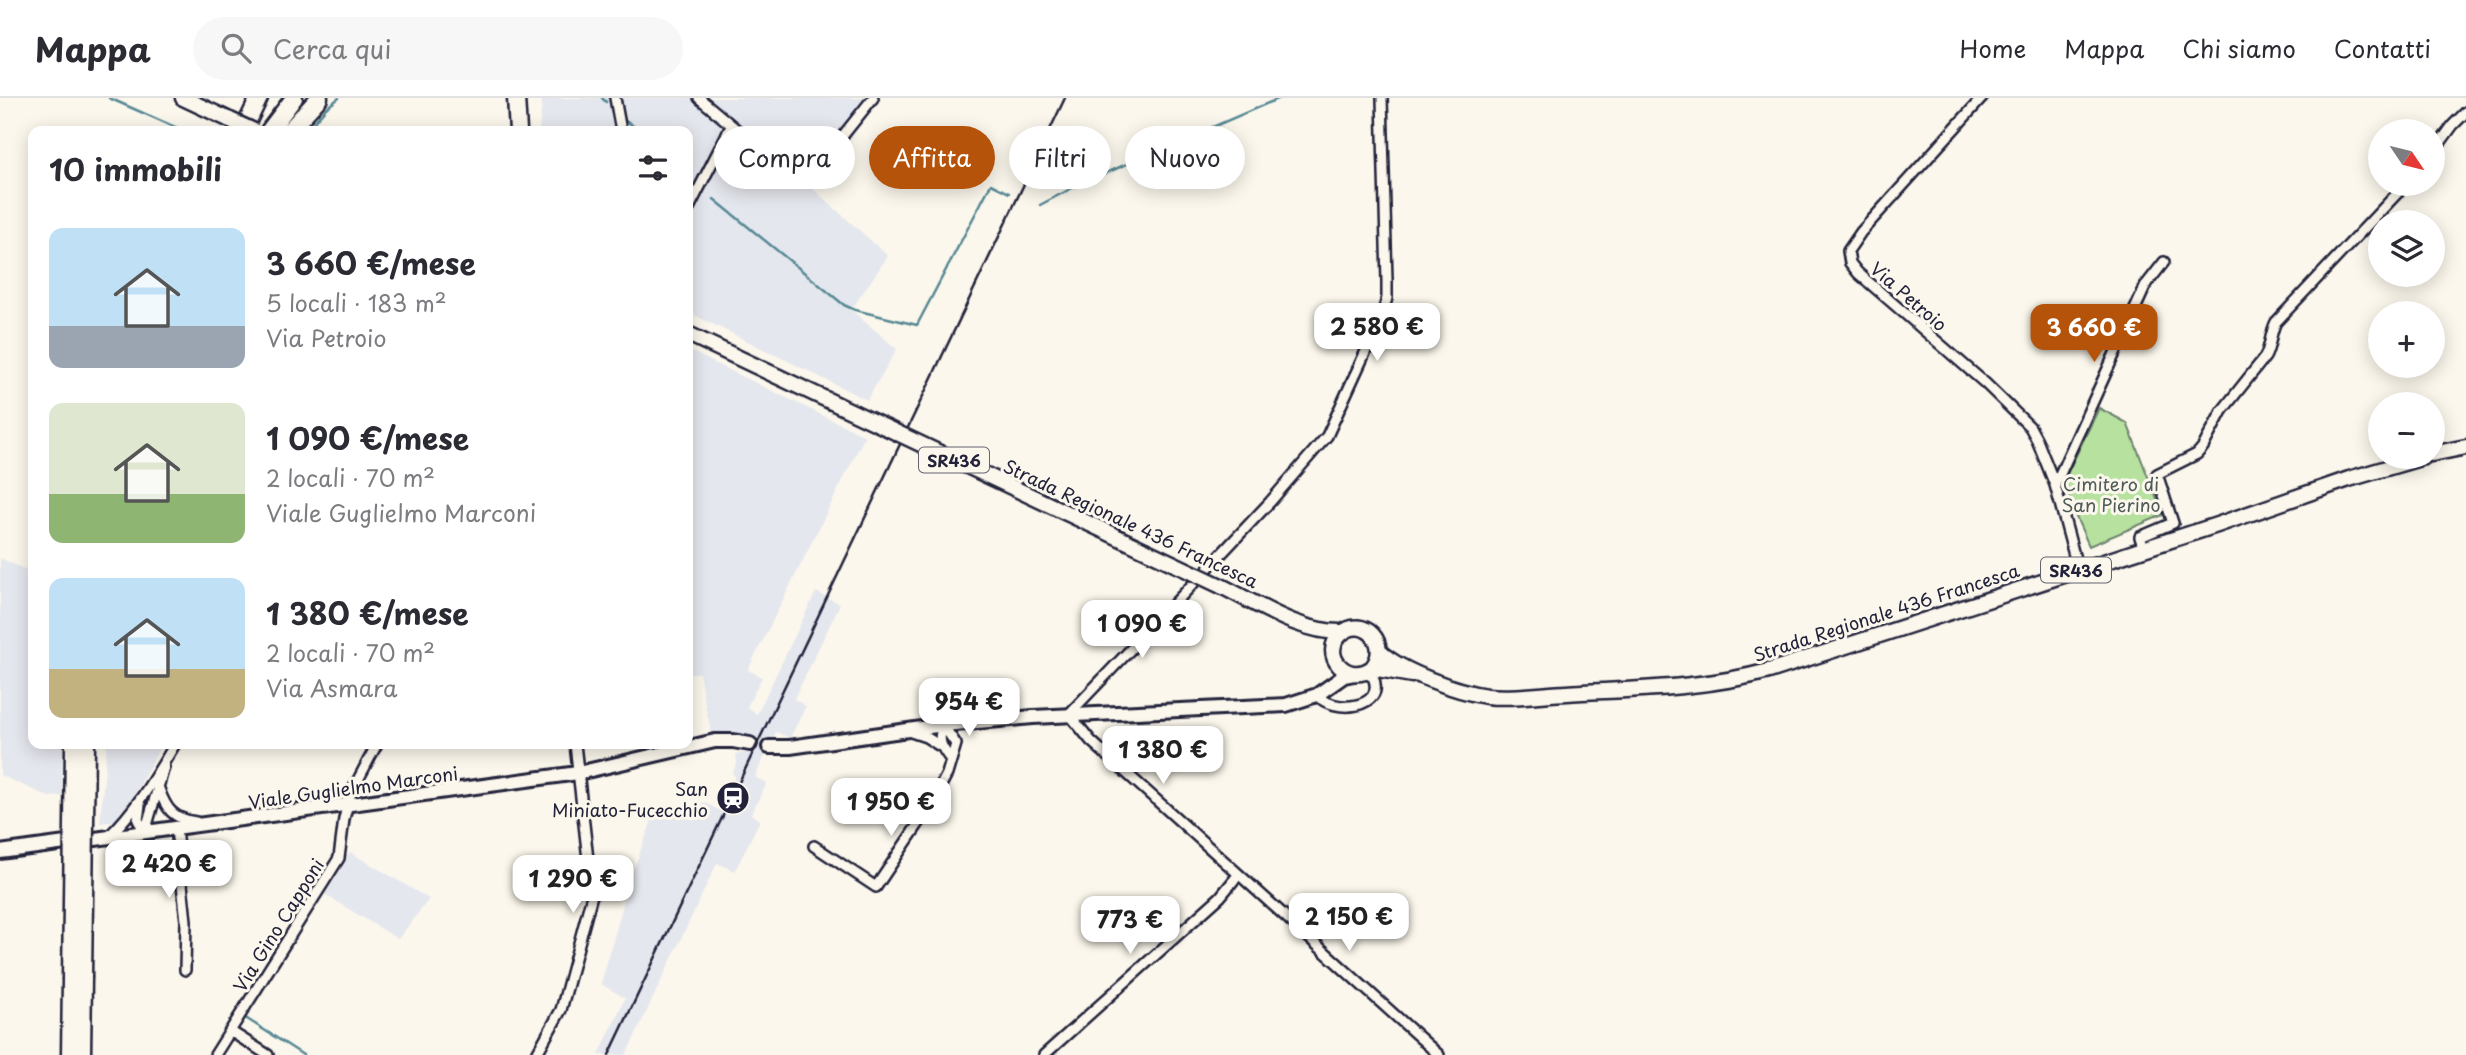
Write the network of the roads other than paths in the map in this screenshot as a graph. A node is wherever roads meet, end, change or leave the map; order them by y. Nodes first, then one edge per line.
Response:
1 (183, 98) edge
2 (259, 98) edge
3 (294, 98) edge
4 (309, 98) edge
5 (319, 98) edge
6 (516, 98) edge
7 (615, 98) edge
8 (699, 98) edge
9 (873, 98) edge
10 (1381, 98) edge
11 (1982, 98) edge
12 (2466, 112) edge
13 (243, 126) edge
14 (245, 126) edge
15 (273, 126) edge
16 (287, 126) edge
17 (294, 126) edge
18 (518, 126) edge
19 (620, 126) edge
20 (731, 126) edge
21 (851, 126) edge
22 (2445, 136) edge
23 (714, 159) edge
24 (2395, 196) edge
25 (693, 200) edge
26 (2164, 262) dead end
27 (693, 336) edge
28 (2466, 447) edge
29 (2445, 451) edge
30 (2383, 469) edge
31 (2055, 485) junction
32 (2144, 549) junction
33 (1208, 568) dead end
34 (2078, 570) junction
35 (1193, 584) dead end
36 (1293, 621) junction
37 (1343, 632) junction
38 (1380, 652) junction
39 (1334, 654) junction
40 (1364, 671) junction
41 (1427, 678) junction
42 (1319, 694) junction
43 (1069, 714) junction
44 (961, 724) junction
45 (943, 725) junction
46 (906, 730) junction
47 (750, 744) dead end
48 (956, 744) junction
49 (693, 746) edge
50 (940, 746) junction
51 (769, 747) dead end
52 (74, 749) edge
53 (86, 749) edge
54 (172, 749) edge
55 (374, 749) edge
56 (576, 749) edge
57 (681, 749) edge
58 (166, 759) junction
59 (951, 760) junction
60 (578, 773) junction
61 (159, 789) junction
62 (142, 799) junction
63 (348, 805) junction
64 (211, 824) junction
65 (176, 829) junction
66 (145, 832) junction
67 (109, 836) junction
68 (814, 846) dead end
69 (0, 852) edge
70 (1238, 875) junction
71 (186, 970) dead end
72 (77, 979) junction
73 (230, 1031) junction
74 (71, 1055) edge
75 (82, 1055) edge
76 (215, 1055) edge
77 (268, 1055) edge
78 (536, 1055) edge
79 (1044, 1055) edge
80 (1439, 1055) edge

1 - 13 main road, bridge
2 - 14 highway
3 - 15 highway
4 - 16 highway
5 - 17 highway
6 - 18 highway
7 - 19 street
8 - 20 street
9 - 21 street
10 - 33 street
11 - 31 street, Via Petroio
12 - 22 street
23 - 25 street
24 - 32 street
26 - 31 street
27 - 36 main road, Strada Regionale 436 Francesca / SR436, bridge
28 - 29 main road
30 - 32 main road, Strada Regionale 436 Francesca / SR436
31 - 34 street, Via Petroio
32 - 34 main road, Strada Regionale 436 Francesca / SR436
34 - 41 main road, Strada Regionale 436 Francesca / SR436
35 - 43 street
36 - 37 main road, Strada Regionale 436 Francesca / SR436
36 - 39 main road, Strada Regionale 436 Francesca / SR436
37 - 38 main road, Strada Regionale 436 Francesca / SR436
37 - 39 main road
38 - 40 main road
38 - 41 main road, Strada Regionale 436 Francesca / SR436
39 - 40 main road, Strada Regionale 436 Francesca / SR436
39 - 42 street
40 - 41 main road, Strada Regionale 436 Francesca / SR436
40 - 42 street
40 - 42 street
42 - 43 street
43 - 44 street
43 - 70 street
44 - 45 street
44 - 48 street
45 - 46 street
45 - 48 street
45 - 50 street
46 - 50 street
46 - 51 street
47 - 49 street, Viale Guglielmo Marconi
48 - 59 street
50 - 59 street
52 - 72 highway, bridge
53 - 72 highway, bridge
54 - 58 street
55 - 63 street, Via Gino Capponi
56 - 60 street
57 - 60 street, Viale Guglielmo Marconi
58 - 61 street
58 - 62 street
59 - 68 street
60 - 63 street, Viale Guglielmo Marconi
60 - 78 street
61 - 64 street
61 - 66 street
62 - 66 street
62 - 67 street
63 - 64 street, Viale Guglielmo Marconi
63 - 73 street, Via Gino Capponi
64 - 65 street, Viale Guglielmo Marconi
65 - 66 street, Viale Guglielmo Marconi
65 - 71 street
66 - 67 street, Viale Guglielmo Marconi
67 - 69 street, Viale Guglielmo Marconi
70 - 79 street
70 - 80 street
72 - 74 highway
72 - 75 highway
73 - 76 street, Via Gino Capponi
73 - 77 street

